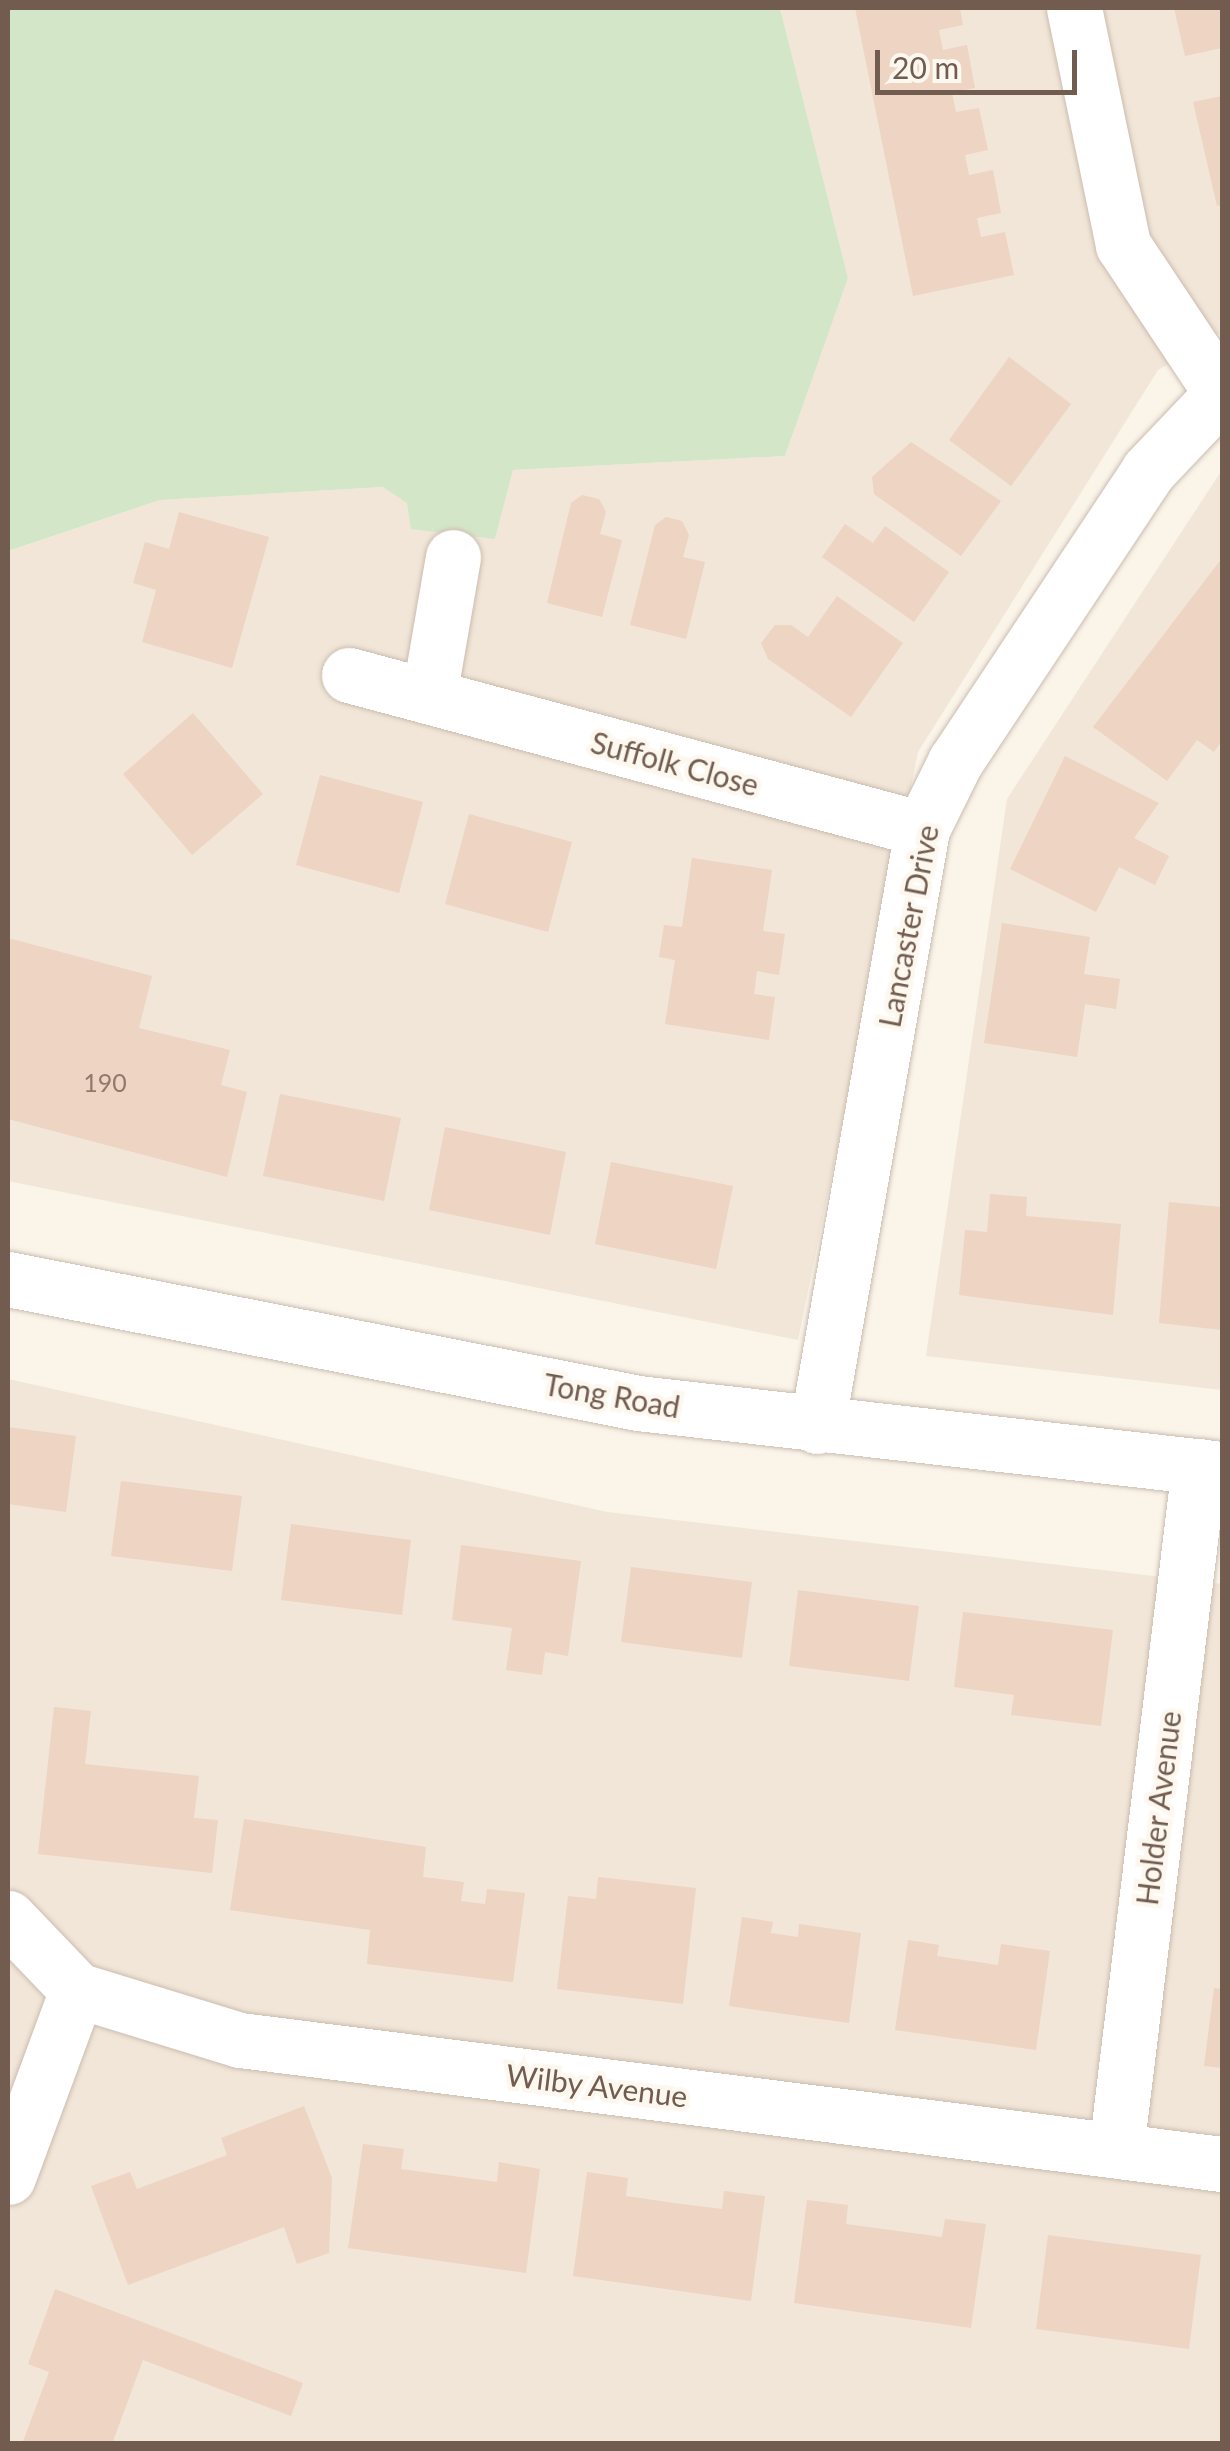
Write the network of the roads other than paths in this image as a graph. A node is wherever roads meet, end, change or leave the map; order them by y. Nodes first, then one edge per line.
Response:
1 (1074, 8) edge
2 (1222, 394) edge
3 (453, 557) dead end
4 (349, 675) dead end
5 (429, 696) junction
6 (922, 829) junction
7 (8, 1278) edge
8 (818, 1426) junction
9 (1211, 1468) edge
10 (8, 1918) edge
11 (77, 1990) junction
12 (1116, 2150) junction
13 (1222, 2164) edge
14 (8, 2177) edge

1 - 2 street
2 - 6 street, Lancaster Drive
3 - 5 street
4 - 5 street, Suffolk Close
5 - 6 street, Suffolk Close
6 - 8 street, Lancaster Drive
7 - 8 street, Tong Road
8 - 9 street, Tong Road
9 - 12 street, Holder Avenue
10 - 11 street, Wilby Avenue
11 - 12 street, Wilby Avenue
11 - 14 street
12 - 13 street, Wilby Avenue

